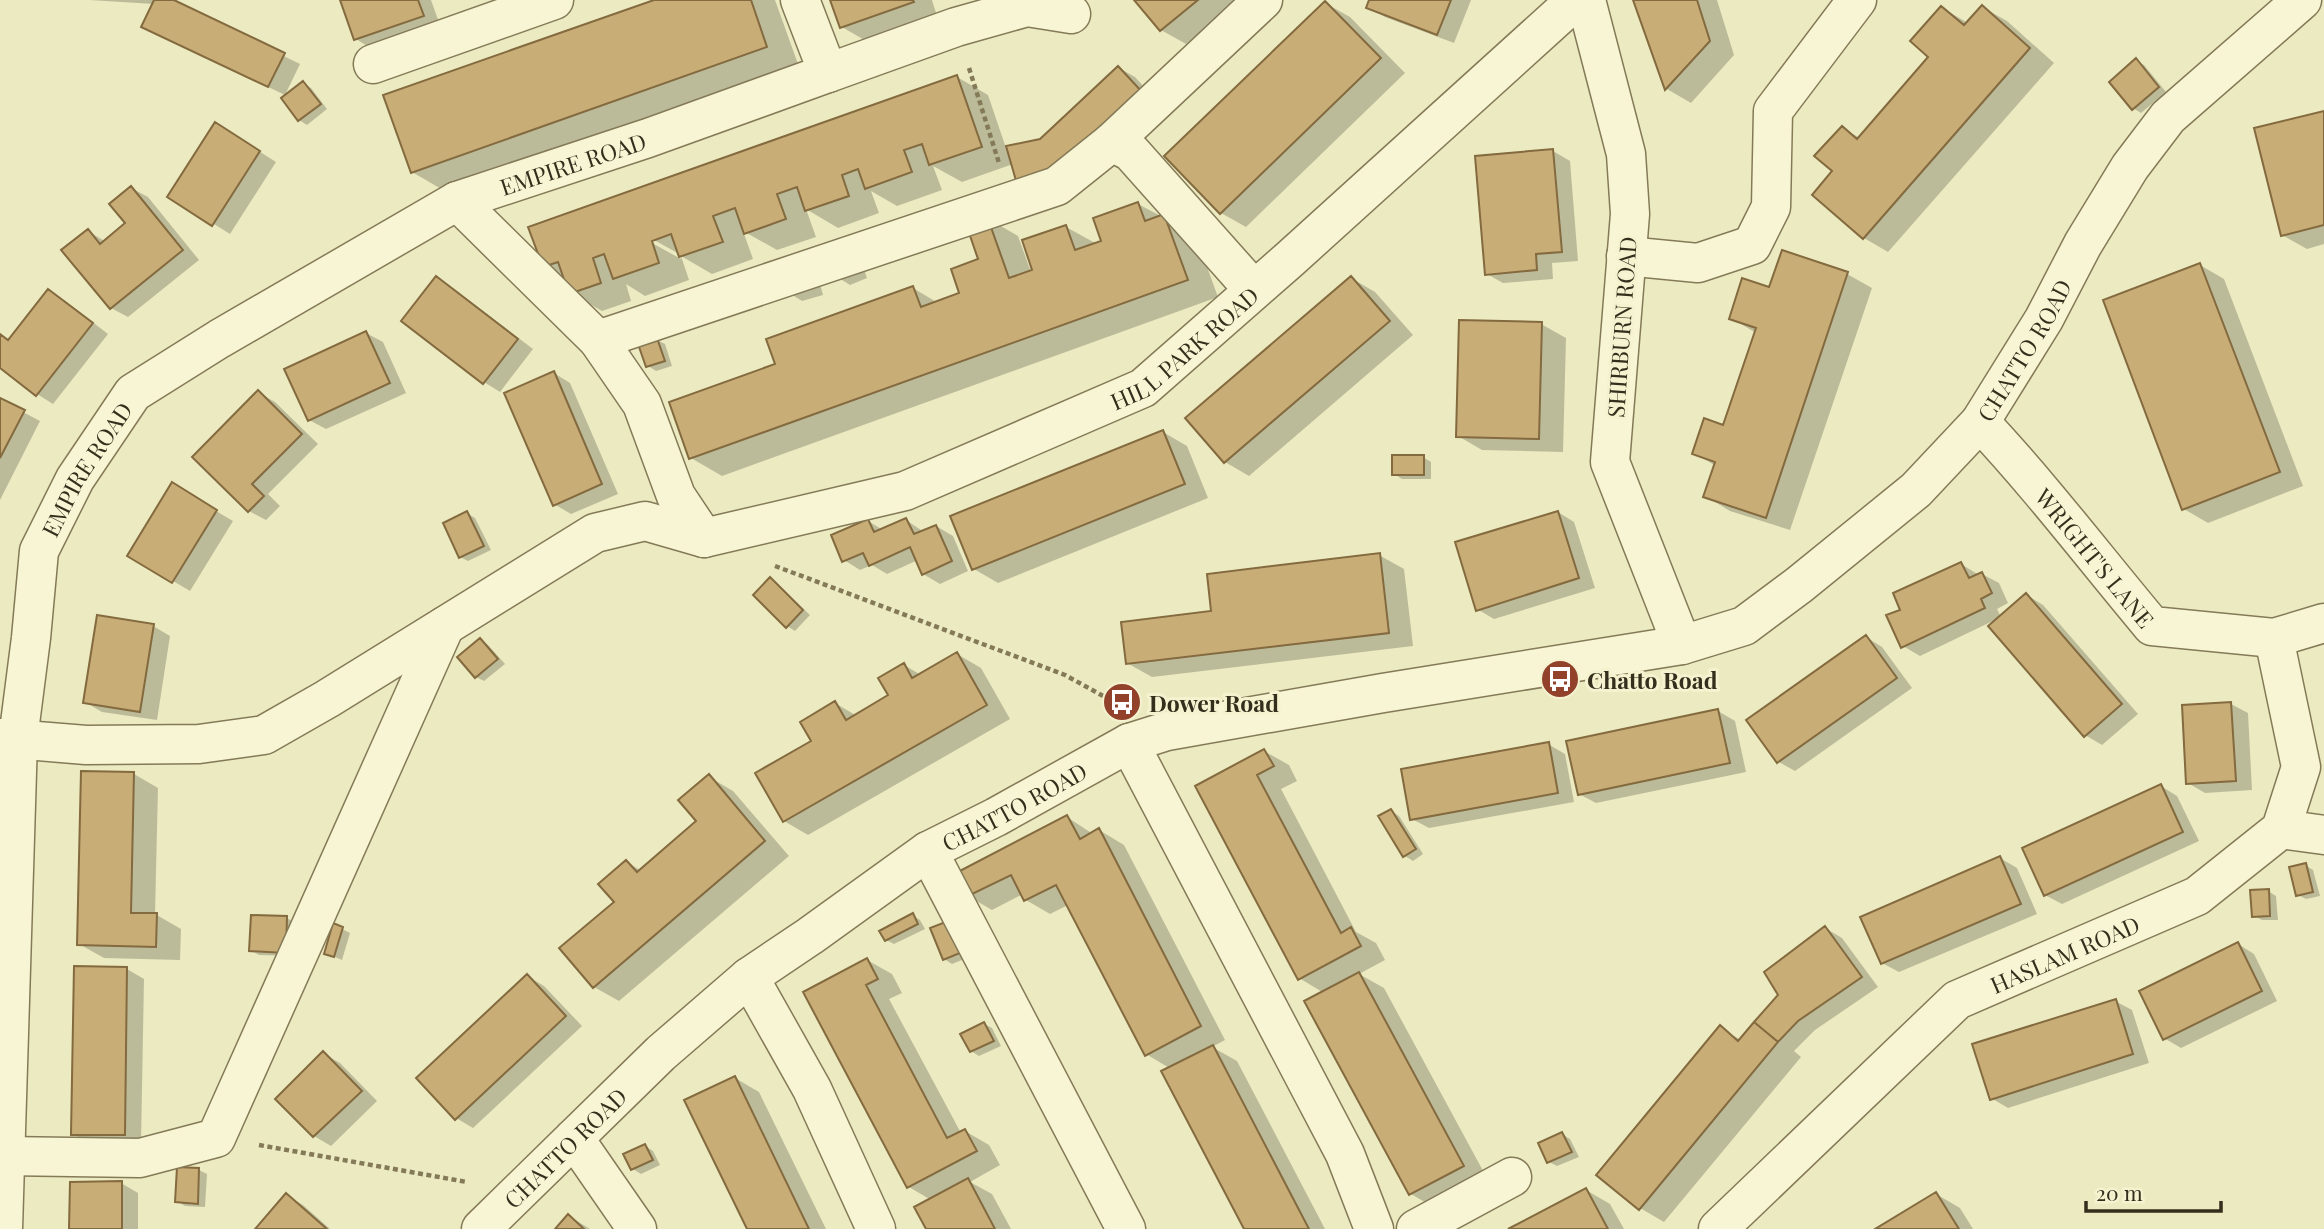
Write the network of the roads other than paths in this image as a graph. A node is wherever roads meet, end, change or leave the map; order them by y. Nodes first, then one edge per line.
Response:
1 (554, 0) edge
2 (800, 0) edge
3 (1263, 0) edge
4 (1576, 0) edge
5 (1586, 0) edge
6 (1857, 0) edge
7 (2302, 0) edge
8 (1026, 3) edge
9 (1072, 13) dead end
10 (373, 64) dead end
11 (828, 73) junction
12 (1112, 142) junction
13 (457, 201) junction
14 (1626, 256) junction
15 (1254, 290) junction
16 (598, 340) junction
17 (1980, 422) junction
18 (704, 538) junction
19 (2324, 624) edge
20 (445, 626) junction
21 (2274, 638) junction
22 (1682, 645) junction
23 (9, 739) edge
24 (1129, 743) junction
25 (2281, 829) junction
26 (2324, 835) edge
27 (928, 851) junction
28 (749, 977) junction
29 (575, 1138) junction
30 (4, 1156) junction
31 (1512, 1178) dead end
32 (3, 1229) edge
33 (481, 1229) edge
34 (637, 1229) edge
35 (876, 1229) edge
36 (1126, 1229) edge
37 (1374, 1229) edge
38 (1416, 1229) edge
39 (1718, 1229) edge

1 - 10 street
2 - 11 street
3 - 12 street
4 - 15 street, HILL PARK ROAD
5 - 14 street, SHIRBURN ROAD
6 - 14 street
7 - 17 street, CHATTO ROAD
8 - 9 street, EMPIRE ROAD
8 - 11 street, EMPIRE ROAD
11 - 13 street, EMPIRE ROAD
12 - 15 street
12 - 16 street
13 - 16 street
13 - 23 street, EMPIRE ROAD
14 - 22 street, SHIRBURN ROAD
15 - 18 street, HILL PARK ROAD
16 - 18 street
17 - 21 street, WRIGHT'S LANE
17 - 22 street, CHATTO ROAD
18 - 20 street
19 - 21 street, WRIGHT'S LANE
20 - 23 street
20 - 30 street
21 - 25 street
22 - 24 street, CHATTO ROAD
23 - 30 street, EMPIRE ROAD
24 - 27 street, CHATTO ROAD
24 - 37 street
25 - 26 street
25 - 39 street, HASLAM ROAD
27 - 28 street, CHATTO ROAD
27 - 36 street
28 - 29 street, CHATTO ROAD
28 - 35 street
29 - 33 street, CHATTO ROAD
29 - 34 street
30 - 32 street, EMPIRE ROAD
31 - 38 street

